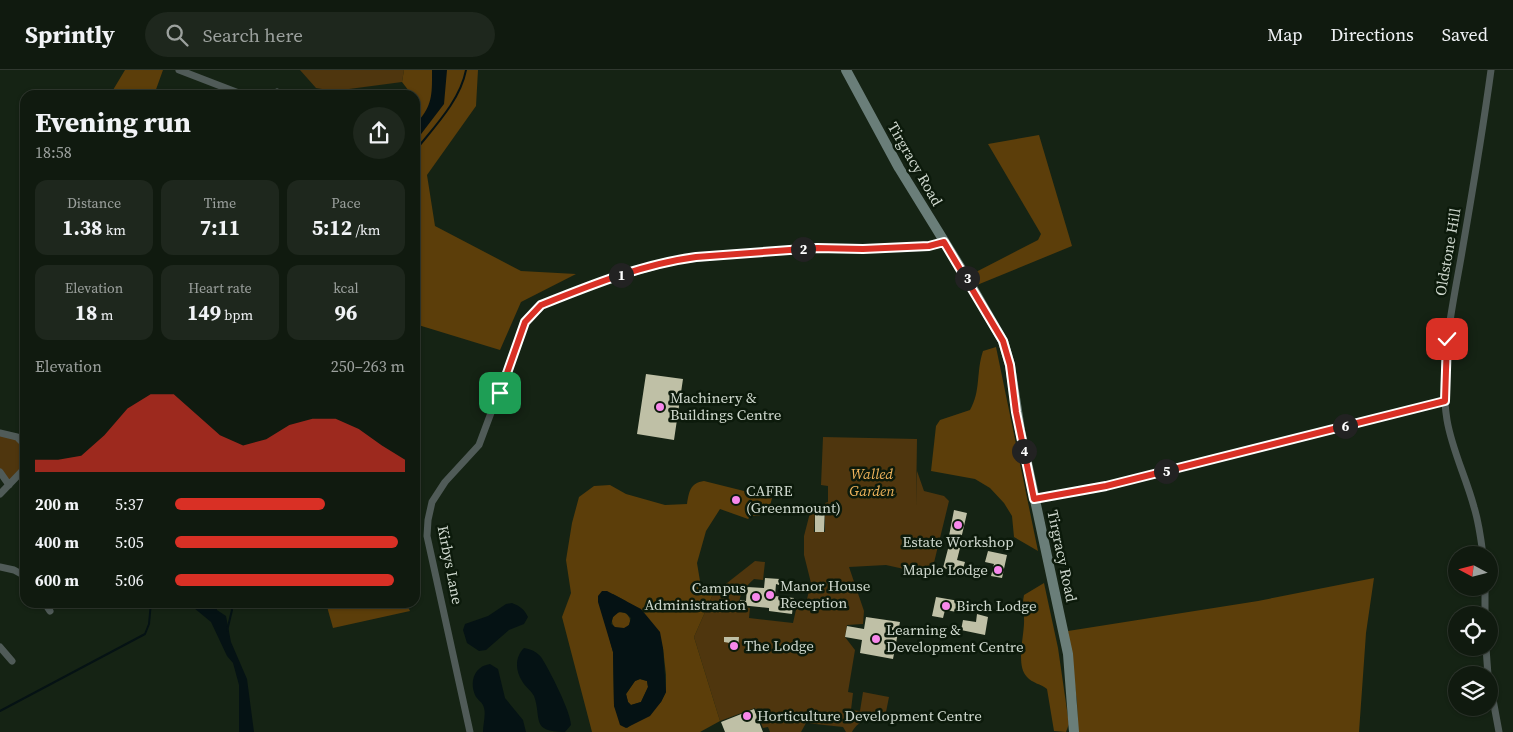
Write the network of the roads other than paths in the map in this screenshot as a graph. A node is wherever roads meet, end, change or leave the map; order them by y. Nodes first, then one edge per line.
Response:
1 (179, 70) edge
2 (846, 70) edge
3 (1491, 70) edge
4 (231, 90) edge
5 (944, 242) junction
6 (1445, 401) junction
7 (0, 433) edge
8 (20, 440) edge
9 (0, 472) edge
10 (20, 473) edge
11 (9, 485) junction
12 (0, 494) edge
13 (1034, 499) junction
14 (1482, 546) edge
15 (0, 567) edge
16 (20, 573) edge
17 (48, 608) edge
18 (50, 612) dead end
19 (0, 646) edge
20 (12, 661) dead end
21 (1496, 716) edge
22 (470, 732) edge
23 (1074, 732) edge
24 (1499, 732) edge

1 - 4 street
2 - 5 street, Tirgracy Road
3 - 6 street, Oldstone Hill
5 - 13 street, Tirgracy Road
5 - 22 street, Kirbys Lane
6 - 13 street
6 - 14 street, Oldstone Hill
7 - 8 street
9 - 11 street
10 - 11 street
11 - 12 street
13 - 23 street, Tirgracy Road
15 - 16 street
17 - 18 street
19 - 20 street
21 - 24 street

